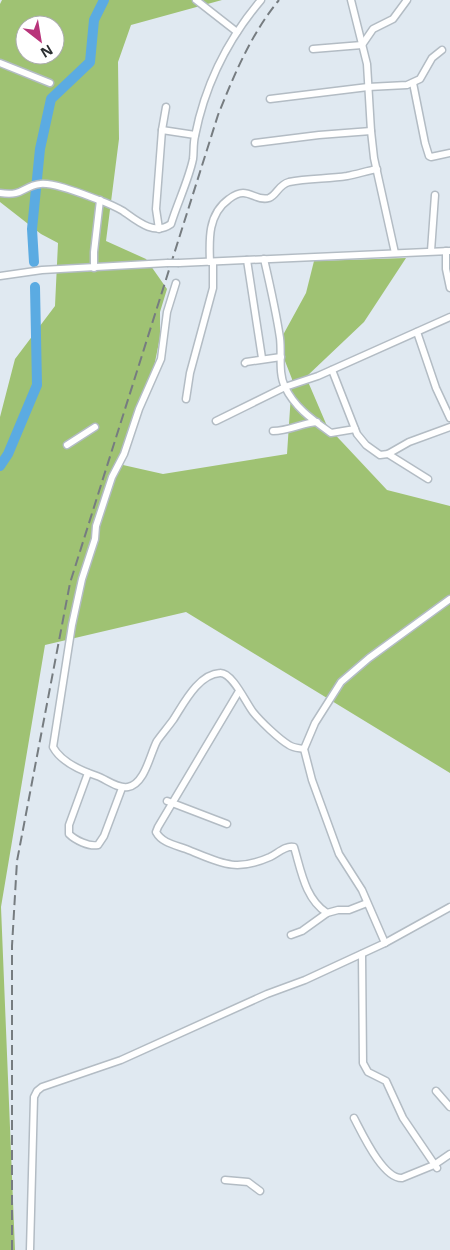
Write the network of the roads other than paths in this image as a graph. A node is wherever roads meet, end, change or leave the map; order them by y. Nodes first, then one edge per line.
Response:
1 (196, 0) edge
2 (261, 0) edge
3 (351, 0) edge
4 (406, 0) edge
5 (237, 32) junction
6 (362, 45) junction
7 (313, 49) dead end
8 (442, 50) dead end
9 (0, 63) edge
10 (50, 83) dead end
11 (413, 83) junction
12 (368, 87) junction
13 (270, 99) dead end
14 (166, 107) dead end
15 (162, 130) junction
16 (371, 131) junction
17 (195, 135) junction
18 (255, 143) dead end
19 (450, 153) edge
20 (377, 169) junction
21 (0, 193) edge
22 (435, 195) dead end
23 (100, 200) junction
24 (159, 229) junction
25 (431, 251) junction
26 (448, 251) edge
27 (395, 253) junction
28 (264, 259) junction
29 (247, 260) junction
30 (212, 262) junction
31 (94, 268) junction
32 (0, 276) edge
33 (176, 283) dead end
34 (450, 288) edge
35 (450, 317) edge
36 (417, 332) junction
37 (281, 357) junction
38 (262, 358) junction
39 (245, 363) dead end
40 (332, 370) junction
41 (285, 387) junction
42 (186, 399) dead end
43 (450, 418) edge
44 (216, 420) dead end
45 (317, 422) junction
46 (95, 427) dead end
47 (450, 427) edge
48 (355, 429) junction
49 (273, 431) dead end
50 (67, 445) dead end
51 (388, 454) junction
52 (428, 478) dead end
53 (450, 599) edge
54 (239, 691) junction
55 (304, 749) junction
56 (88, 773) junction
57 (122, 788) junction
58 (170, 802) junction
59 (227, 824) dead end
60 (367, 903) junction
61 (450, 908) edge
62 (327, 913) junction
63 (290, 935) dead end
64 (385, 942) junction
65 (362, 954) junction
66 (436, 1091) dead end
67 (450, 1107) edge
68 (354, 1118) dead end
69 (450, 1154) edge
70 (436, 1167) junction
71 (225, 1180) dead end
72 (260, 1191) dead end
73 (30, 1250) edge

1 - 5 street
2 - 5 street
3 - 6 street
4 - 6 street
5 - 17 street
6 - 7 street
6 - 12 street
8 - 11 street
9 - 10 street
11 - 12 street
11 - 19 street
12 - 13 street
12 - 16 street
14 - 15 street
15 - 17 street
15 - 24 street
16 - 18 street
16 - 20 street
17 - 24 street
20 - 27 street
20 - 30 street
21 - 23 street
22 - 25 street
23 - 24 street
23 - 31 street
25 - 26 street
25 - 27 street
26 - 34 street
27 - 28 street
28 - 29 street
28 - 37 street
29 - 30 street
29 - 38 street
30 - 31 street, bridge
30 - 42 street
31 - 32 street
33 - 56 street
35 - 36 street
36 - 40 street
36 - 43 street
37 - 38 street
37 - 41 street
38 - 39 street
40 - 41 street
40 - 48 street
41 - 44 street
41 - 45 street
45 - 48 street
45 - 49 street
46 - 50 street
47 - 51 street
48 - 51 street
51 - 52 street
53 - 55 street
54 - 55 street
54 - 57 street
54 - 58 street
55 - 60 street
56 - 57 street
56 - 57 street
58 - 59 street
58 - 62 street
60 - 62 street
60 - 64 street
61 - 64 street
62 - 63 street
64 - 65 street
65 - 70 street
65 - 73 street
66 - 67 street
68 - 70 street
69 - 70 street
71 - 72 street

